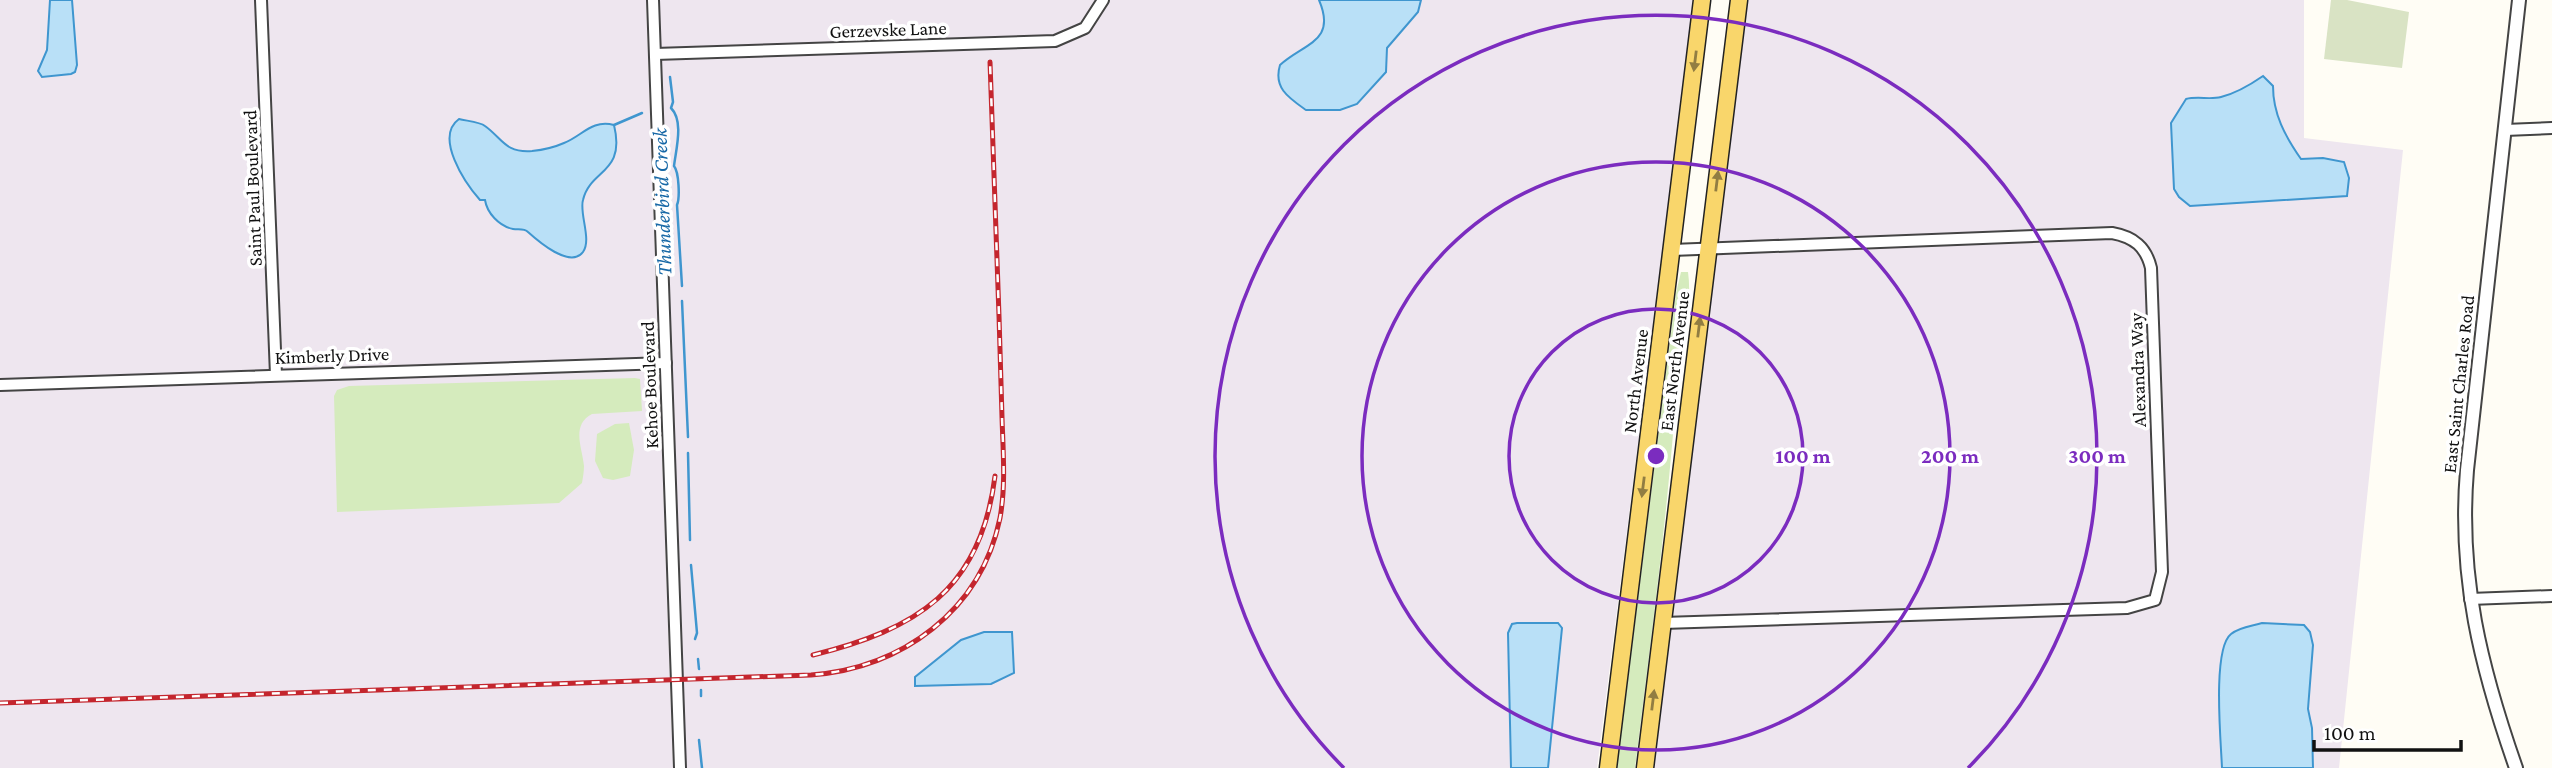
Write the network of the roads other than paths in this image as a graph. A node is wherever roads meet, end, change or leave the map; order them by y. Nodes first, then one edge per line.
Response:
1 (261, 0) edge
2 (653, 0) edge
3 (1103, 0) edge
4 (1702, 0) edge
5 (1739, 0) edge
6 (2519, 0) edge
7 (655, 54) junction
8 (2552, 128) edge
9 (2505, 130) junction
10 (1709, 249) junction
11 (1672, 250) junction
12 (666, 363) junction
13 (276, 375) junction
14 (0, 385) edge
15 (2552, 596) edge
16 (2470, 599) junction
17 (1663, 623) junction
18 (680, 768) edge
19 (1608, 768) edge
20 (1645, 768) edge
21 (2516, 768) edge

1 - 13 street, Saint Paul Boulevard
2 - 7 street, Kehoe Boulevard
3 - 7 street, Gerzevske Lane
4 -> 11 main road, North Avenue
10 -> 5 main road, East North Avenue
6 - 9 street, East Saint Charles Road
7 - 12 street, Kehoe Boulevard
8 - 9 street
9 - 16 street, East Saint Charles Road
10 - 11 street, Alexandra Way
17 -> 10 main road, East North Avenue
10 - 17 street, Alexandra Way
11 -> 19 main road, North Avenue
12 - 13 street, Kimberly Drive
12 - 18 street, Kehoe Boulevard
13 - 14 street, Kimberly Drive
15 - 16 street
16 - 21 street, East Saint Charles Road
20 -> 17 main road, East North Avenue

